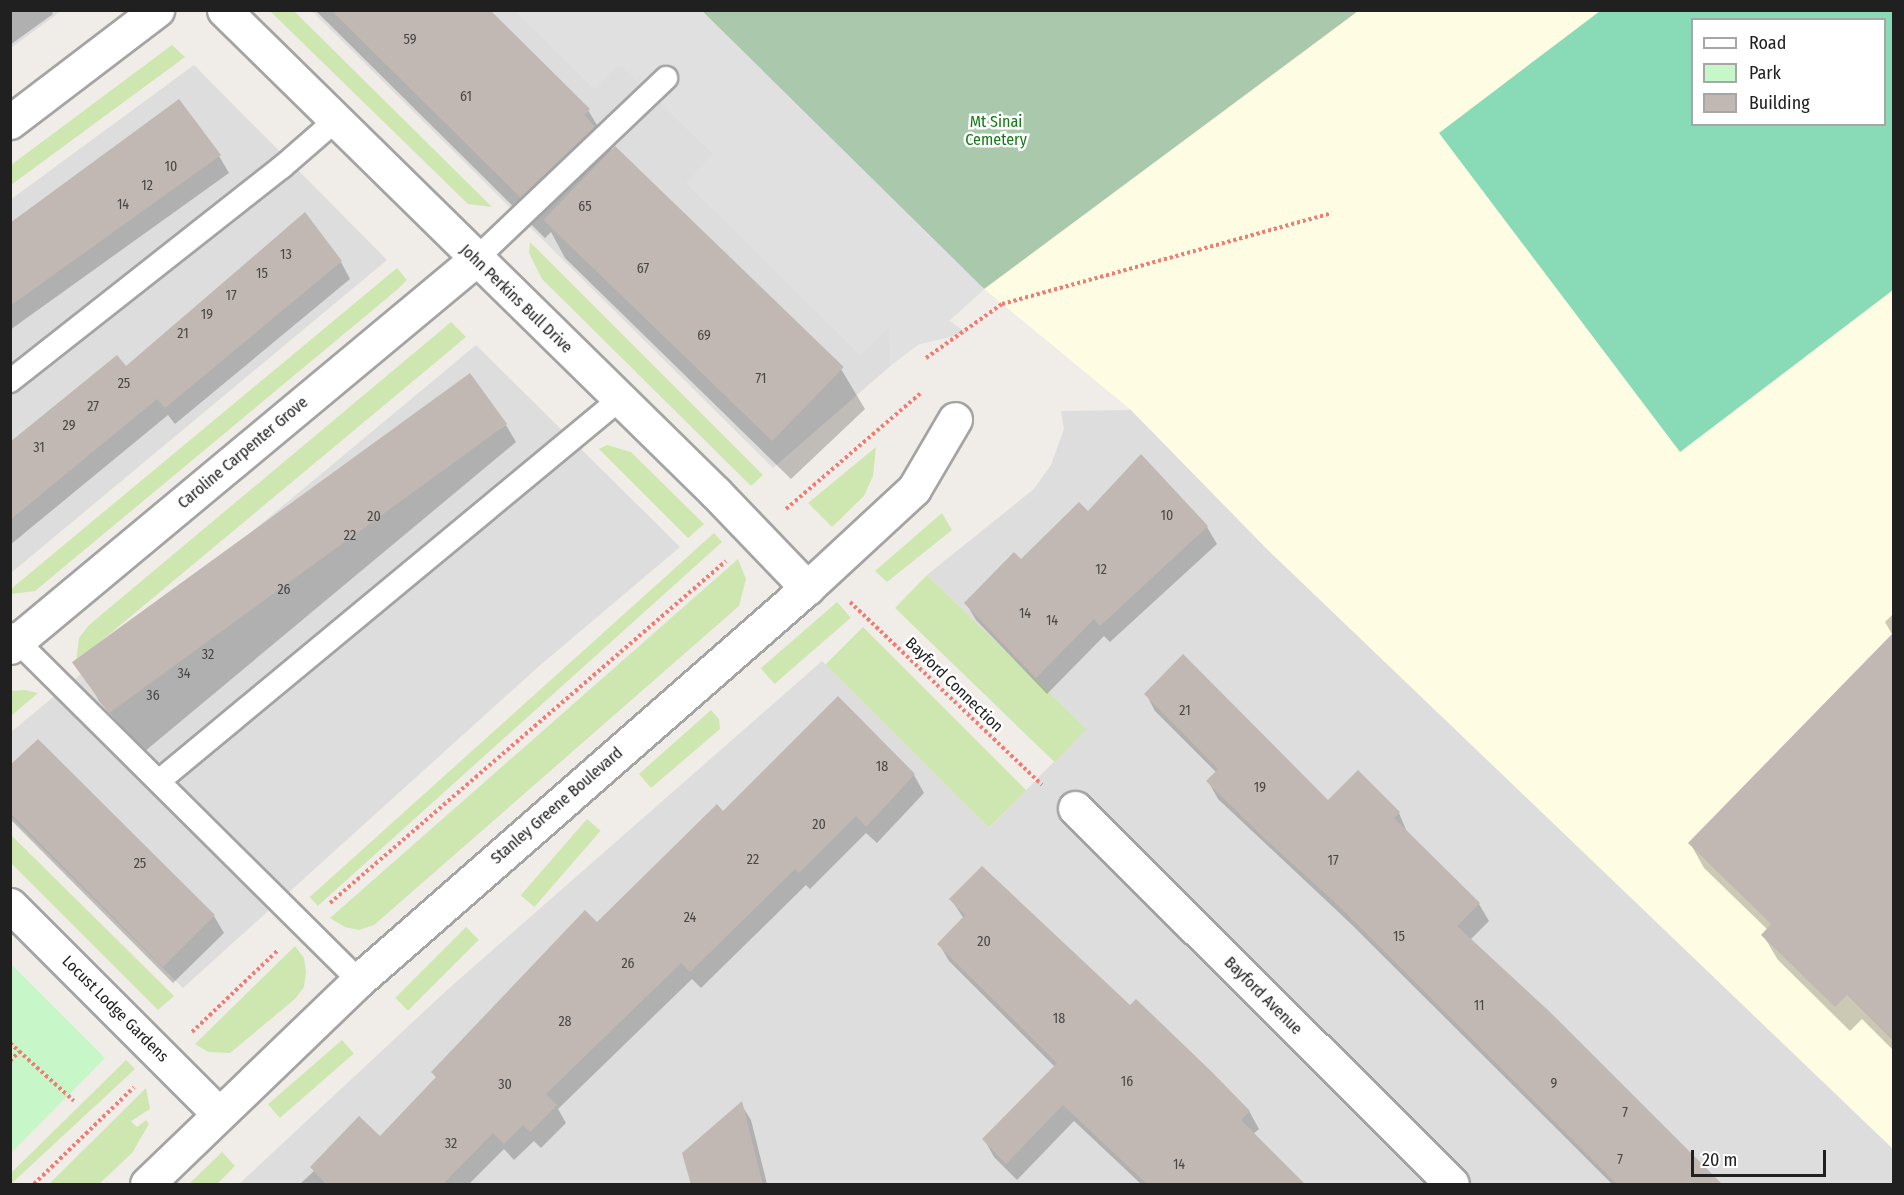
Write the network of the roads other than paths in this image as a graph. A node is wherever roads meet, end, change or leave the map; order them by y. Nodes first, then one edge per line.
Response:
1 (157, 10) edge
2 (224, 10) edge
3 (666, 78) dead end
4 (334, 120) junction
5 (10, 122) edge
6 (475, 260) junction
7 (10, 381) edge
8 (620, 399) junction
9 (955, 419) dead end
10 (814, 581) junction
11 (13, 641) edge
12 (159, 781) junction
13 (1075, 808) road end
14 (10, 905) edge
15 (359, 980) junction
16 (218, 1113) junction
17 (147, 1185) edge
18 (1452, 1185) edge

1 - 5 street
2 - 4 street, John Perkins Bull Drive
3 - 6 lane
4 - 6 street, John Perkins Bull Drive
4 - 7 lane
6 - 8 street, John Perkins Bull Drive
6 - 11 street, Caroline Carpenter Grove
8 - 10 street, John Perkins Bull Drive
8 - 12 lane
9 - 10 street, Stanley Greene Boulevard
10 - 15 street, Stanley Greene Boulevard
11 - 12 lane
12 - 15 lane
13 - 18 street, Bayford Avenue
14 - 16 street, Locust Lodge Gardens
15 - 16 street, Stanley Greene Boulevard
16 - 17 street, Stanley Greene Boulevard

